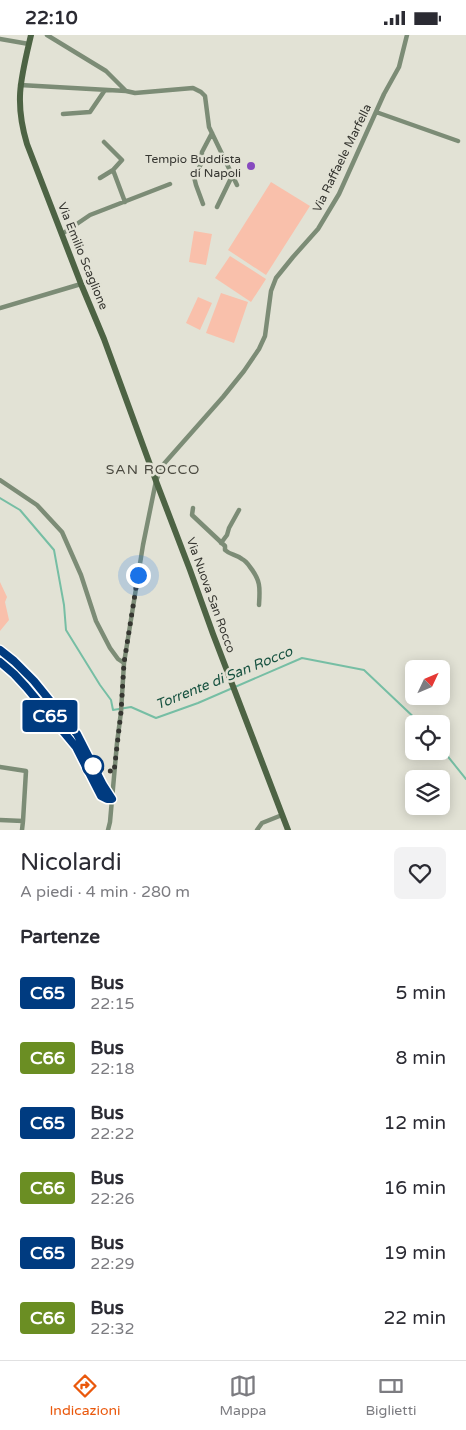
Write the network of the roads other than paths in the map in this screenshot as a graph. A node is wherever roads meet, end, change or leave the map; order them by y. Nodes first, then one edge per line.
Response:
1 (31, 35) edge
2 (47, 35) edge
3 (407, 35) edge
4 (0, 39) edge
5 (29, 44) junction
6 (20, 85) junction
7 (105, 90) junction
8 (126, 91) junction
9 (376, 112) junction
10 (64, 114) dead end
11 (212, 133) junction
12 (458, 141) dead end
13 (104, 142) dead end
14 (113, 170) junction
15 (233, 174) junction
16 (100, 178) dead end
17 (170, 184) dead end
18 (238, 185) dead end
19 (125, 202) junction
20 (203, 204) dead end
21 (217, 207) dead end
22 (62, 234) junction
23 (80, 284) junction
24 (0, 308) edge
25 (0, 480) edge
26 (156, 481) junction
27 (193, 508) dead end
28 (239, 510) dead end
29 (222, 543) junction
30 (259, 605) dead end
31 (0, 650) edge
32 (6, 654) junction
33 (0, 663) edge
34 (124, 663) junction
35 (56, 709) junction
36 (49, 715) junction
37 (0, 767) edge
38 (112, 799) junction
39 (282, 815) junction
40 (0, 820) edge
41 (23, 821) junction
42 (22, 830) edge
43 (108, 830) edge
44 (257, 830) edge
45 (288, 830) edge

1 - 5 main road, Via Emilio Scaglione
2 - 8 street
3 - 9 street, Via Raffaele Marfella
4 - 5 street
5 - 6 main road, Via Emilio Scaglione
6 - 7 street
6 - 22 main road, Via Emilio Scaglione
7 - 8 street
7 - 10 street
8 - 11 street
9 - 12 street
9 - 26 street, Via Raffaele Marfella
11 - 15 street
11 - 20 street
13 - 14 street
14 - 16 street
14 - 19 street
15 - 18 street
15 - 21 street
17 - 19 street
19 - 22 street
22 - 23 main road, Via Emilio Scaglione
23 - 24 street
23 - 26 main road, Via Emilio Scaglione
25 - 34 street
26 - 34 street, Via Raffaele Marfella
26 - 39 main road, Via Nuova San Rocco
27 - 29 street
28 - 29 street
29 - 30 street
31 - 32 street
32 - 33 street
32 - 35 street
33 - 36 street
34 - 38 street, Via Raffaele Marfella
35 - 36 street
35 - 38 street
36 - 38 street
37 - 41 street
38 - 43 street, Via Raffaele Marfella
39 - 44 street
39 - 45 main road, Via Nuova San Rocco
40 - 41 street
41 - 42 street

